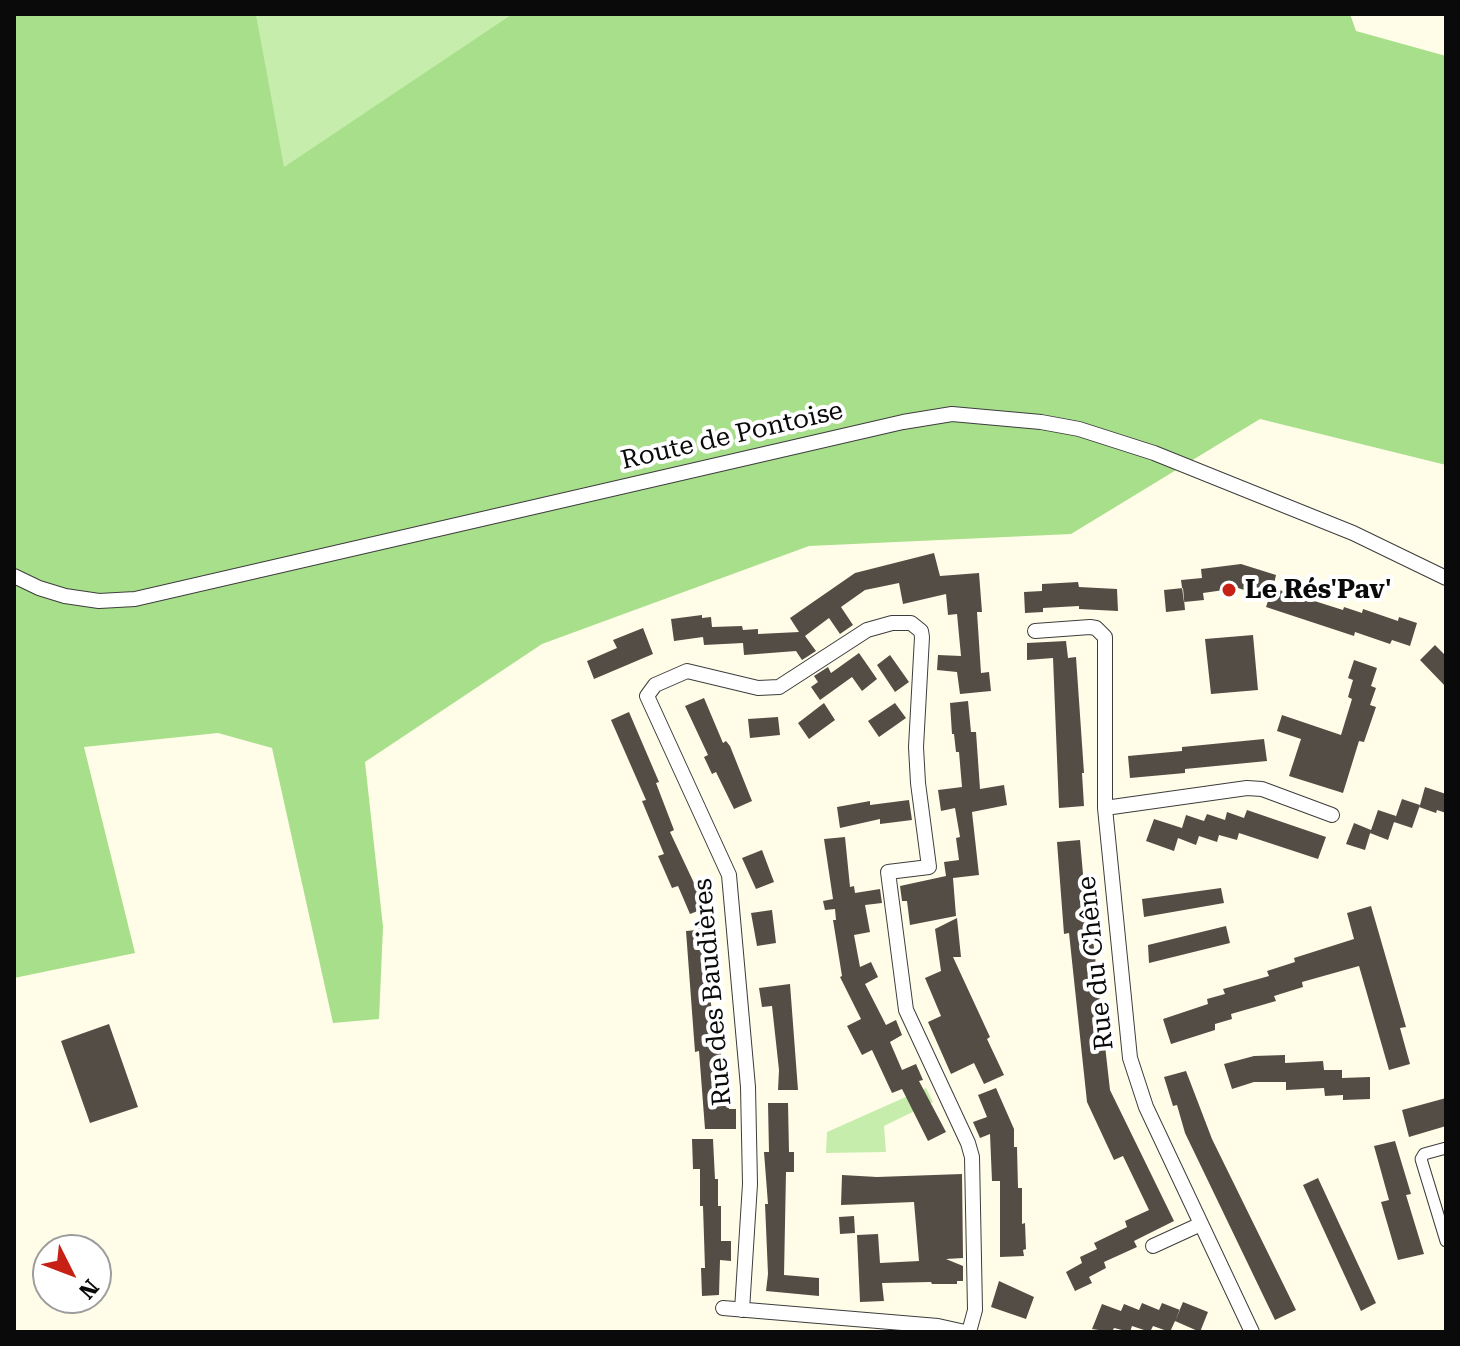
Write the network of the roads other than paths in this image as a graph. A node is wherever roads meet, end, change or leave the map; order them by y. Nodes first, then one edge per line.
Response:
1 (14, 576) edge
2 (1446, 578) edge
3 (1035, 631) dead end
4 (1105, 808) junction
5 (1332, 815) dead end
6 (1446, 1148) edge
7 (1201, 1224) junction
8 (1446, 1241) edge
9 (1153, 1246) dead end
10 (723, 1308) dead end
11 (742, 1310) junction
12 (967, 1332) edge
13 (1252, 1332) edge

1 - 2 street, Route de Pontoise
3 - 4 street, Rue du Chêne
4 - 5 street
4 - 7 street, Rue du Chêne
6 - 8 street
7 - 9 street
7 - 13 street, Rue du Chêne
10 - 11 street
11 - 12 street
11 - 12 street, Rue des Baudières

